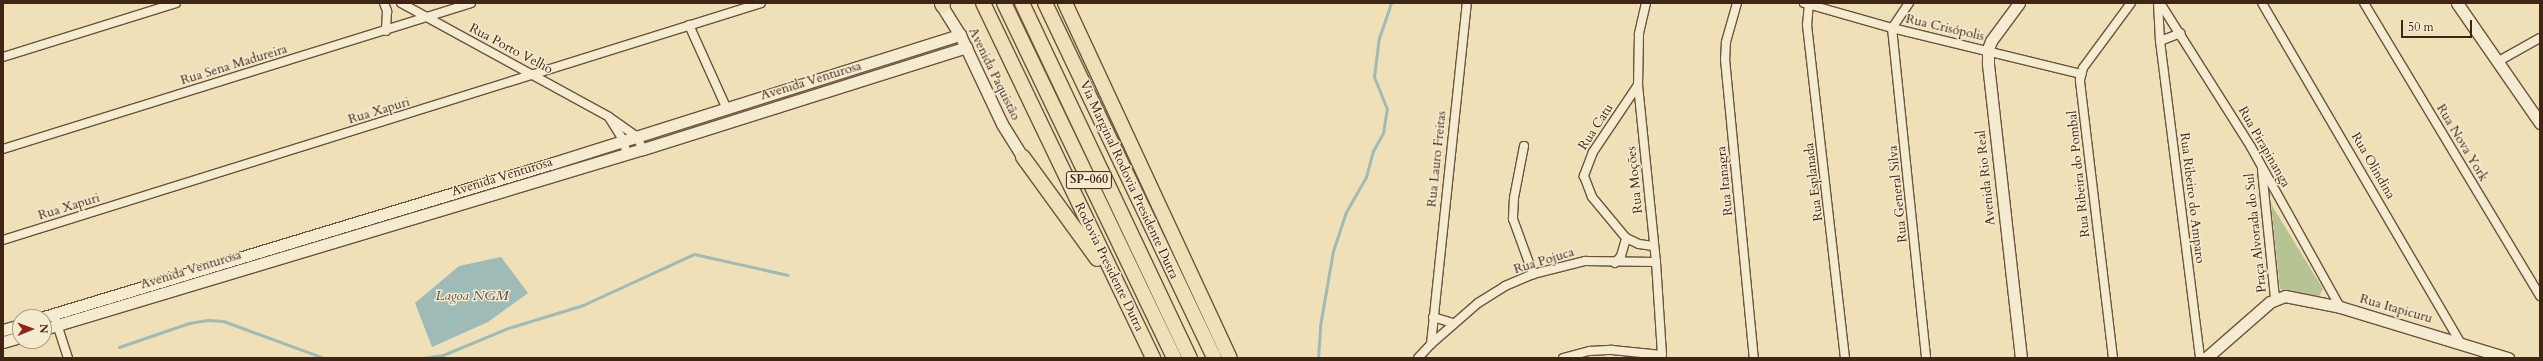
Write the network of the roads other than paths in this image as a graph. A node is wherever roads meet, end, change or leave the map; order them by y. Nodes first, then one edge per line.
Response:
1 (176, 3) edge
2 (384, 3) edge
3 (401, 3) edge
4 (471, 3) edge
5 (761, 3) edge
6 (982, 3) edge
7 (1004, 3) edge
8 (1022, 3) edge
9 (1045, 3) edge
10 (1065, 3) edge
11 (1467, 3) edge
12 (1646, 3) edge
13 (1737, 3) edge
14 (1807, 3) edge
15 (1909, 3) edge
16 (2018, 3) edge
17 (2131, 3) edge
18 (2159, 3) edge
19 (2262, 3) edge
20 (2364, 3) edge
21 (2457, 3) edge
22 (942, 4) edge
23 (428, 18) junction
24 (689, 25) junction
25 (1892, 28) junction
26 (386, 31) junction
27 (2181, 33) junction
28 (960, 35) junction
29 (2540, 38) edge
30 (2160, 40) junction
31 (966, 47) junction
32 (1988, 50) junction
33 (3, 57) edge
34 (2497, 62) junction
35 (2081, 74) junction
36 (534, 76) junction
37 (1638, 85) junction
38 (726, 107) junction
39 (609, 116) junction
40 (2540, 123) edge
41 (636, 136) junction
42 (623, 140) junction
43 (1524, 146) dead end
44 (3, 149) edge
45 (643, 149) junction
46 (627, 154) junction
47 (1023, 157) joint
48 (2261, 166) junction
49 (1626, 238) junction
50 (3, 240) edge
51 (1653, 246) junction
52 (1656, 262) junction
53 (1615, 263) junction
54 (1533, 274) junction
55 (1117, 286) junction
56 (2540, 296) edge
57 (2275, 298) junction
58 (2340, 307) junction
59 (1433, 317) junction
60 (52, 319) edge
61 (1453, 323) junction
62 (2461, 342) junction
63 (1430, 344) junction
64 (1663, 356) edge
65 (68, 358) edge
66 (1153, 358) edge
67 (1174, 358) edge
68 (1190, 358) edge
69 (1214, 358) edge
70 (1230, 358) edge
71 (1418, 358) edge
72 (1563, 358) edge
73 (1754, 358) edge
74 (1846, 358) edge
75 (1926, 358) edge
76 (2021, 358) edge
77 (2113, 358) edge
78 (2200, 358) edge
79 (2206, 358) edge
80 (2508, 358) edge

1 - 33 street
2 - 26 street
3 - 23 street, Rua Porto Velho
4 - 23 street, Rua Sena Madureira
5 - 24 street, Rua Xapuri
6 - 55 highway, Rodovia Presidente Dutra / SP-060
7 - 67 highway, Rodovia Presidente Dutra / SP-060
8 - 68 highway, SP-060
9 - 69 highway, Via Marginal Rodovia Presidente Dutra / SP-060
10 - 70 highway
11 - 59 street, Rua Lauro Freitas
12 - 37 street, Rua Moções
13 - 73 street, Rua Itanagra
14 - 25 street, Rua Crisópolis
14 - 74 street, Rua Esplanada
15 - 25 street
16 - 32 street
17 - 35 street
18 - 27 street, Rua Pirapinanga
18 - 30 street, Rua Ribeiro do Amparo
19 - 62 street, Rua Olindina
20 - 56 street, Rua Nova York
21 - 34 street
22 - 28 street, Avenida Paquistão
23 - 26 street, Rua Sena Madureira
23 - 36 street, Rua Porto Velho
24 - 36 street, Rua Xapuri
24 - 38 street
25 - 32 street, Rua Crisópolis
25 - 75 street, Rua General Silva
26 - 44 street, Rua Sena Madureira
27 - 30 street
27 - 48 street, Rua Pirapinanga
28 - 31 street, Avenida Paquistão
28 - 38 street, Avenida Venturosa
29 - 34 street
30 - 78 street, Rua Ribeiro do Amparo
31 - 45 street, Avenida Venturosa
31 - 47 street, Avenida Paquistão
32 - 35 street, Rua Crisópolis
32 - 76 street, Avenida Rio Real
34 - 40 street
35 - 77 street, Rua Ribeira do Pombal
36 - 39 street, Rua Porto Velho
36 - 50 street, Rua Xapuri
37 - 49 street, Rua Catu
37 - 51 street, Rua Moções
38 - 41 street, Avenida Venturosa
39 - 41 street, Rua Porto Velho
39 - 42 street
41 - 42 street, Avenida Venturosa
41 - 45 street, Rua Porto Velho
42 - 46 street
42 - 60 street, Avenida Venturosa
43 - 54 street
45 - 46 street, Avenida Venturosa
46 - 60 street, Avenida Venturosa
47 - 55 highway
48 - 57 street, Praça Alvorada do Sul
48 - 58 street, Rua Pirapinanga
49 - 51 street
49 - 53 street
51 - 52 street, Rua Moções
52 - 53 street, Rua Pojuca
52 - 64 street, Rua Moções
53 - 54 street, Rua Pojuca
54 - 61 street, Rua Pojuca
55 - 66 highway, Rodovia Presidente Dutra / SP-060
57 - 58 street, Rua Itapicuru
57 - 79 street
58 - 62 street, Rua Itapicuru
59 - 61 street
59 - 63 street, Rua Lauro Freitas
60 - 65 street
61 - 63 street, Rua Pojuca
62 - 80 street, Rua Itapicuru
63 - 71 street, Rua Pojuca
64 - 72 street

